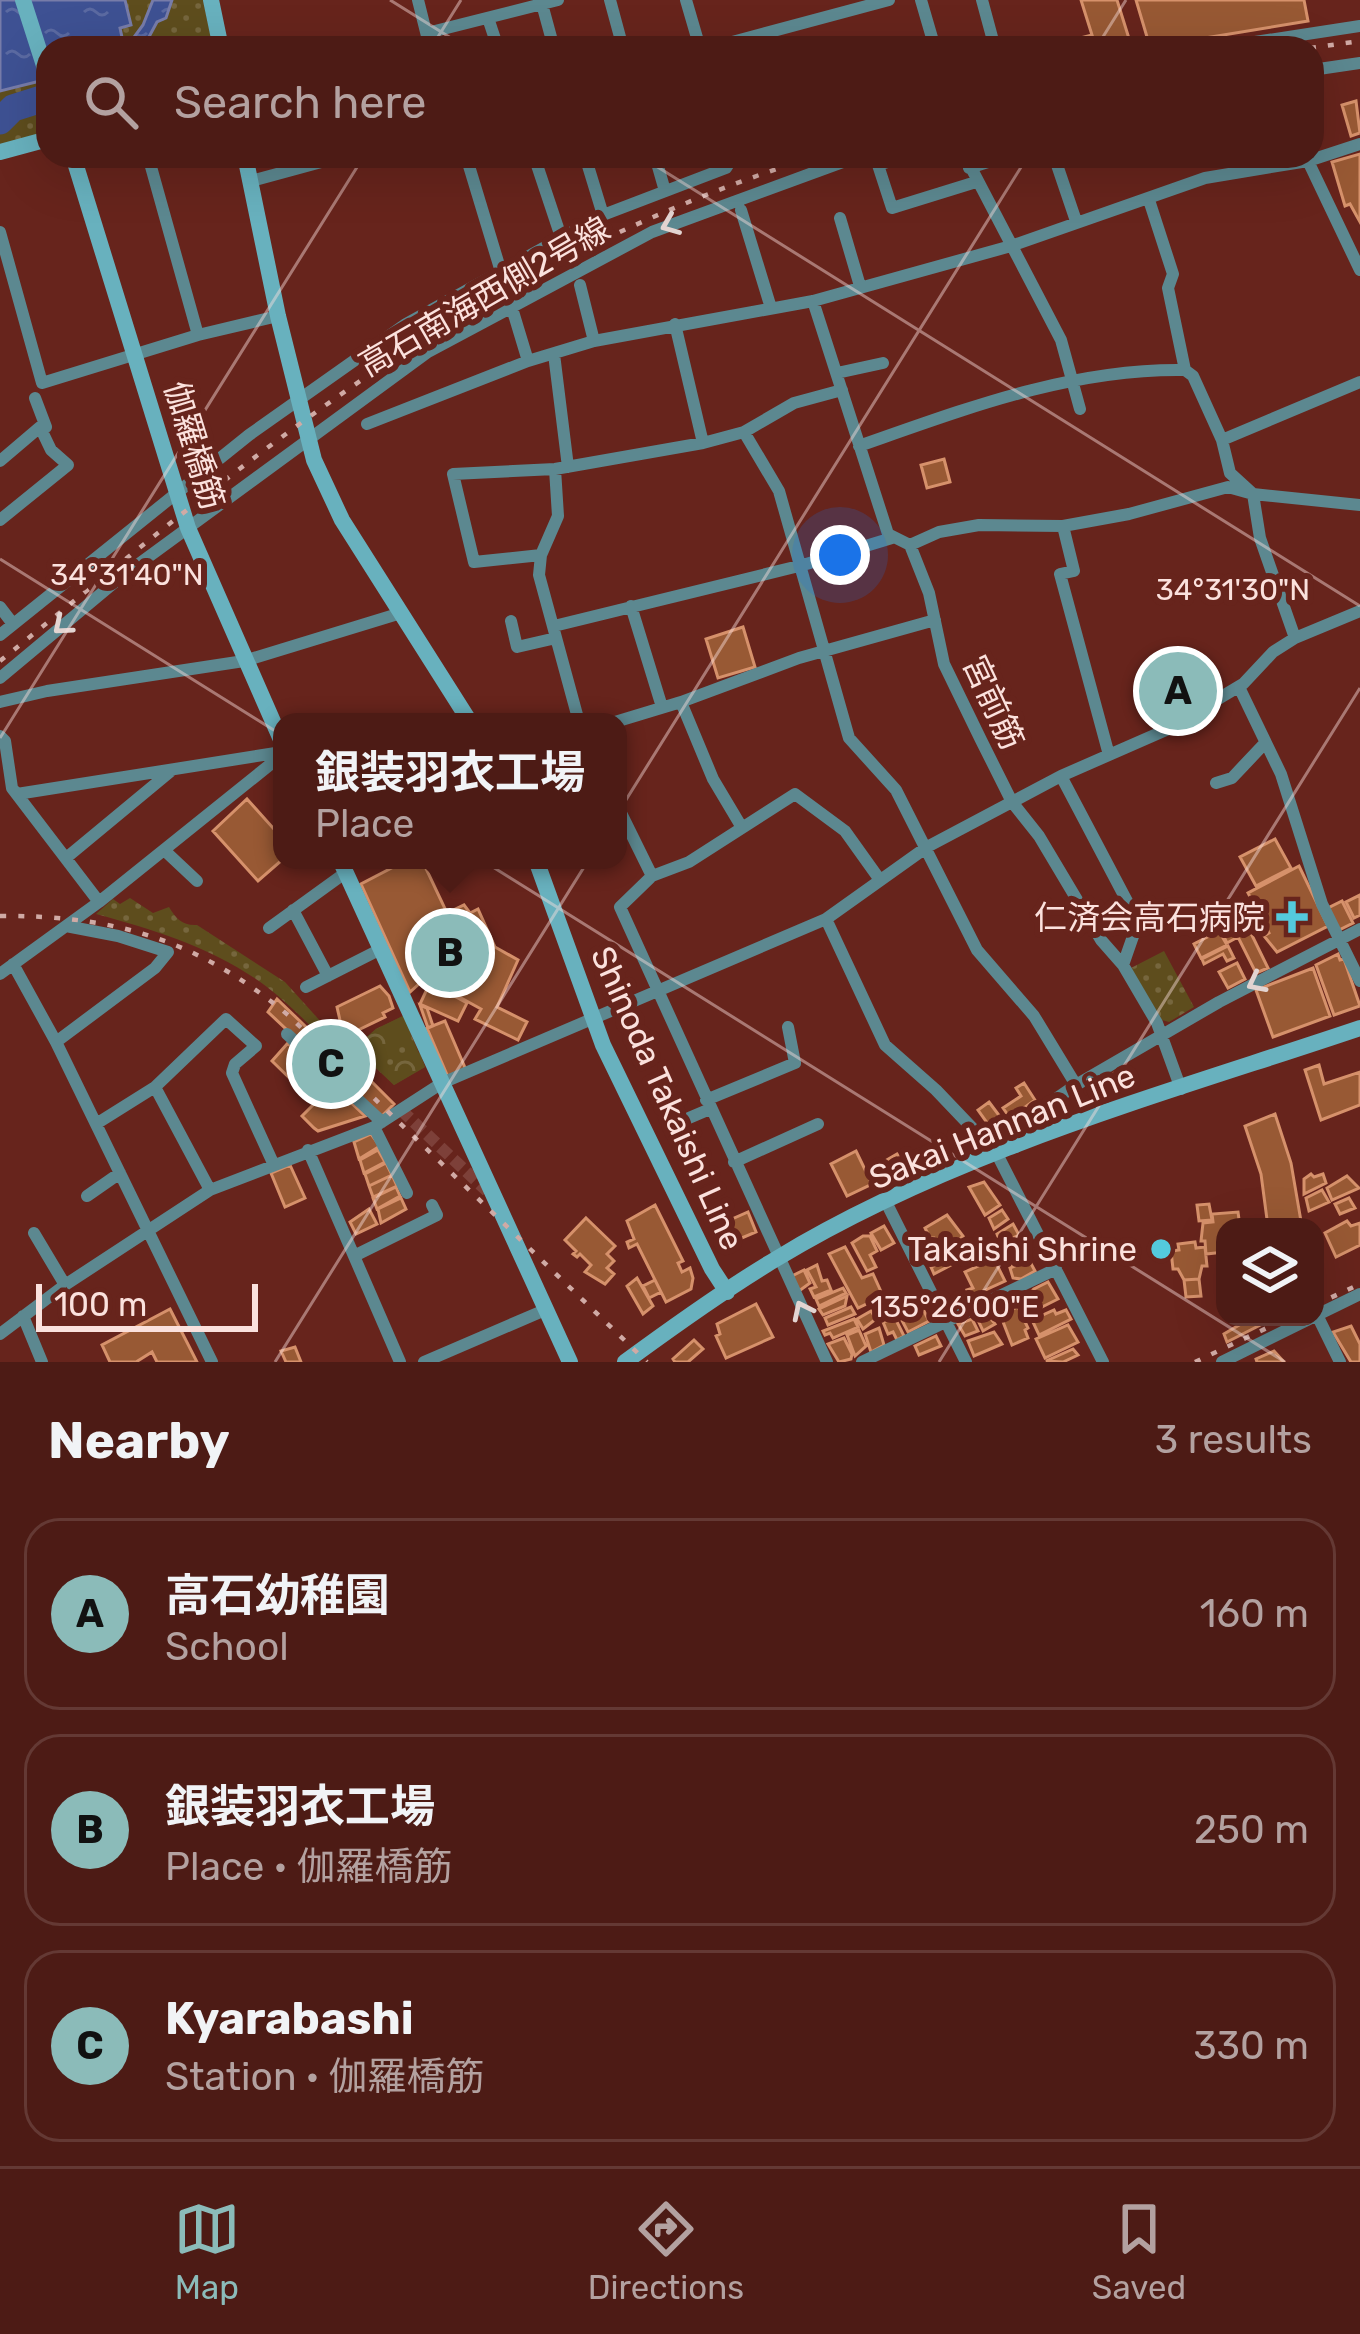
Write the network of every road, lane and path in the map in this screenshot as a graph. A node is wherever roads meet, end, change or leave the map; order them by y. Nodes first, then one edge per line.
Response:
1 (23, 0) edge
2 (211, 0) edge
3 (418, 0) edge
4 (490, 0) edge
5 (610, 0) edge
6 (686, 0) edge
7 (889, 0) edge
8 (921, 0) edge
9 (982, 0) edge
10 (553, 1) edge
11 (491, 17) junction
12 (1360, 26) edge
13 (218, 36) edge
14 (427, 36) edge
15 (441, 36) edge
16 (495, 36) edge
17 (554, 36) edge
18 (620, 36) edge
19 (696, 36) edge
20 (755, 36) edge
21 (931, 36) edge
22 (992, 36) edge
23 (1295, 36) edge
24 (36, 41) edge
25 (1360, 63) edge
26 (1324, 68) edge
27 (36, 142) edge
28 (1360, 143) edge
29 (0, 152) edge
30 (1324, 155) edge
31 (77, 168) edge
32 (151, 168) edge
33 (247, 168) edge
34 (300, 168) edge
35 (470, 168) edge
36 (538, 168) edge
37 (589, 168) edge
38 (658, 168) edge
39 (723, 168) edge
40 (826, 168) edge
41 (879, 168) edge
42 (970, 168) edge
43 (1058, 168) edge
44 (1266, 168) edge
45 (1311, 168) edge
46 (250, 182) junction
47 (976, 182) junction
48 (665, 191) junction
49 (1148, 200) junction
50 (741, 210) dead end
51 (603, 214) junction
52 (840, 218) dead end
53 (1076, 221) junction
54 (0, 232) edge
55 (561, 237) junction
56 (1011, 246) junction
57 (500, 270) junction
58 (1360, 270) edge
59 (580, 285) dead end
60 (860, 286) junction
61 (813, 301) junction
62 (511, 304) junction
63 (771, 308) junction
64 (278, 316) junction
65 (675, 324) junction
66 (198, 335) junction
67 (594, 341) junction
68 (136, 354) junction
69 (554, 354) junction
70 (528, 361) junction
71 (883, 363) dead end
72 (1185, 370) junction
73 (837, 374) junction
74 (1074, 379) junction
75 (1360, 382) edge
76 (842, 390) junction
77 (35, 398) dead end
78 (297, 399) junction
79 (1080, 409) dead end
80 (367, 424) dead end
81 (40, 427) junction
82 (744, 432) junction
83 (306, 439) junction
84 (1222, 440) junction
85 (703, 443) junction
86 (859, 446) junction
87 (0, 461) edge
88 (561, 468) junction
89 (177, 494) junction
90 (1253, 494) junction
91 (1360, 505) edge
92 (0, 520) edge
93 (1063, 526) junction
94 (188, 528) junction
95 (892, 538) junction
96 (910, 545) junction
97 (541, 555) junction
98 (802, 565) junction
99 (632, 606) junction
100 (0, 607) edge
101 (1360, 611) edge
102 (401, 614) junction
103 (935, 620) junction
104 (511, 621) dead end
105 (13, 624) junction
106 (555, 632) junction
107 (0, 635) edge
108 (1295, 638) junction
109 (826, 651) junction
110 (244, 661) junction
111 (0, 678) edge
112 (1239, 687) junction
113 (0, 702) edge
114 (681, 702) junction
115 (662, 707) junction
116 (464, 713) edge
117 (577, 713) edge
118 (627, 718) edge
119 (273, 723) edge
120 (0, 736) edge
121 (1264, 745) junction
122 (273, 754) edge
123 (1109, 754) junction
124 (273, 760) edge
125 (173, 769) junction
126 (1061, 776) junction
127 (1216, 783) dead end
128 (17, 794) junction
129 (1012, 802) junction
130 (741, 826) junction
131 (627, 835) edge
132 (927, 847) junction
133 (164, 850) junction
134 (66, 858) junction
135 (339, 869) edge
136 (343, 869) edge
137 (539, 869) edge
138 (652, 876) junction
139 (880, 880) junction
140 (196, 881) dead end
141 (100, 902) junction
142 (293, 910) junction
143 (826, 919) junction
144 (66, 926) junction
145 (269, 928) dead end
146 (1360, 929) edge
147 (1341, 940) junction
148 (381, 949) junction
149 (13, 964) junction
150 (1123, 964) junction
151 (0, 974) edge
152 (328, 976) junction
153 (1360, 981) edge
154 (306, 987) dead end
155 (658, 991) junction
156 (592, 1017) junction
157 (788, 1027) dead end
158 (1360, 1028) edge
159 (287, 1034) dead end
160 (1162, 1035) junction
161 (56, 1042) junction
162 (442, 1082) junction
163 (1076, 1085) junction
164 (155, 1087) junction
165 (1181, 1088) junction
166 (708, 1104) junction
167 (96, 1124) junction
168 (378, 1124) junction
169 (818, 1124) dead end
170 (670, 1126) dead end
171 (1016, 1147) junction
172 (308, 1150) junction
173 (997, 1154) junction
174 (734, 1162) junction
175 (273, 1163) junction
176 (120, 1173) junction
177 (210, 1190) junction
178 (406, 1193) dead end
179 (87, 1196) dead end
180 (886, 1202) junction
181 (432, 1205) dead end
182 (148, 1230) junction
183 (34, 1233) dead end
184 (354, 1256) junction
185 (777, 1258) junction
186 (1056, 1269) junction
187 (64, 1285) junction
188 (727, 1292) junction
189 (1360, 1294) edge
190 (545, 1310) junction
191 (1324, 1312) edge
192 (23, 1316) junction
193 (946, 1321) junction
194 (1298, 1326) edge
195 (1320, 1326) edge
196 (0, 1334) edge
197 (1247, 1356) edge
198 (43, 1362) edge
199 (212, 1362) edge
200 (400, 1362) edge
201 (424, 1362) edge
202 (570, 1362) edge
203 (625, 1362) edge
204 (827, 1362) edge
205 (862, 1362) edge
206 (966, 1362) edge
207 (1103, 1362) edge
208 (1222, 1362) edge
209 (1340, 1362) edge

1 - 24 main road
2 - 13 main road
3 - 14 street
4 - 11 street
5 - 18 street
6 - 19 street
7 - 20 street
8 - 21 street
9 - 22 street
10 - 11 street
10 - 17 street
11 - 15 street
11 - 16 street
12 - 23 street
25 - 26 street
27 - 29 main road
28 - 30 street
31 - 68 main road, 伽羅橋筋
32 - 66 street
33 - 46 main road
34 - 46 street
35 - 57 street
36 - 55 street
37 - 51 street
38 - 48 street
39 - 48 street
40 -> 62 street, 高石南海西側2号線
41 - 47 street
42 - 47 street
43 - 53 street
44 - 49 street
45 - 58 street
46 - 64 main road
47 - 56 street
48 - 51 street
49 - 53 street
49 - 72 street
50 - 63 street
51 - 55 street
52 - 60 street
53 - 56 street
54 - 68 street
55 - 57 street
56 - 60 street
56 - 74 street
57 - 62 street
57 - 78 street
59 - 67 street
60 - 61 street
61 - 63 street
61 - 73 street
62 - 70 street
62 - 83 street, 高石南海西側2号線
63 - 65 street
64 - 66 street
64 - 78 main road
65 - 67 street
65 - 85 street
66 - 68 street
67 - 69 street
68 - 89 main road, 伽羅橋筋
69 - 70 street
69 - 88 street
70 - 80 street
71 - 73 street
72 - 74 street
72 - 84 street
73 - 76 street
74 - 79 street
74 - 86 street
75 - 84 street
76 - 82 street
76 - 86 street
77 - 81 street
78 - 83 main road
78 - 89 street
81 - 87 street
81 - 92 street
82 - 85 street
82 - 98 street
83 - 94 street, 高石南海西側2号線
83 - 102 main road
84 - 90 street
85 - 88 street
86 - 95 street
88 - 97 street
88 - 97 street
89 - 94 main road, 伽羅橋筋
89 - 105 street
90 - 91 street
90 - 93 street
90 - 108 street
93 - 96 street
93 - 123 street
94 - 110 main road, 伽羅橋筋
94 -> 111 street, 高石南海西側2号線
95 - 96 street
95 - 98 street
96 - 103 street, 宮前筋
97 - 106 street
98 - 99 street
98 - 109 street
99 - 106 street
99 - 115 street
100 - 105 street
101 - 108 street
102 - 110 street
102 - 116 main road
103 - 109 street
103 - 129 street, 宮前筋
104 - 106 street
105 - 107 street
106 - 117 street
108 - 112 street
109 - 114 street
109 - 132 street
110 - 113 street
110 - 119 main road, 伽羅橋筋
112 - 121 street
112 - 123 street
114 - 115 street
114 - 130 street
115 - 118 street
120 - 128 street
121 - 127 street
121 - 147 street
122 - 125 street
123 - 126 street
124 - 133 street
125 - 128 street
125 - 134 street
126 - 129 street
126 - 150 street
128 - 134 street
129 - 132 street
129 - 150 street, 宮前筋
130 - 138 street
130 - 139 street
131 - 138 street
132 - 139 street
132 - 163 street
133 - 140 street
133 - 141 street
134 - 141 street
135 - 142 street
136 - 148 main road
137 - 156 main road, Shinoda Takaishi Line
138 - 155 street
139 - 143 street
141 - 144 street
142 - 145 street
142 - 152 street
143 - 155 street
143 - 173 street
144 - 149 street
144 - 161 street
146 - 147 street
147 - 153 street
147 -> 160 street
148 - 152 street
148 - 162 main road
149 - 151 street
149 - 161 street
150 - 160 street, 宮前筋
152 - 154 street
155 - 156 street
155 - 166 street
156 - 162 street
156 - 188 main road, Shinoda Takaishi Line
157 - 166 street
158 - 165 main road, Sakai Hannan Line
159 - 168 street
160 - 163 street
160 - 165 street, 宮前筋
161 - 167 street
162 - 168 street
162 - 190 main road
163 - 171 street
164 - 167 street
164 - 175 street
164 - 177 street
165 - 171 main road, Sakai Hannan Line
166 - 170 street
166 - 174 street
167 - 176 street
168 - 172 street
168 - 178 street
169 - 174 street
171 - 173 main road, Sakai Hannan Line
172 - 175 street
172 - 184 street
173 - 180 main road, Sakai Hannan Line
173 - 186 street
174 - 185 street
175 - 177 street
176 - 179 street
176 - 182 street
177 - 182 street
180 - 185 main road, Sakai Hannan Line
180 - 193 street
181 - 184 street
182 - 187 street
182 - 199 street
183 - 187 street
184 - 200 street
185 - 188 main road, Sakai Hannan Line
204 -> 185 street
186 - 193 street
186 - 207 street
187 - 192 street
188 - 203 main road, Sakai Hannan Line
189 - 191 street
190 - 201 street
190 - 202 main road
192 - 196 street
192 - 198 street
193 - 205 street
193 - 206 street
194 - 197 street
195 - 209 street
197 - 208 street

